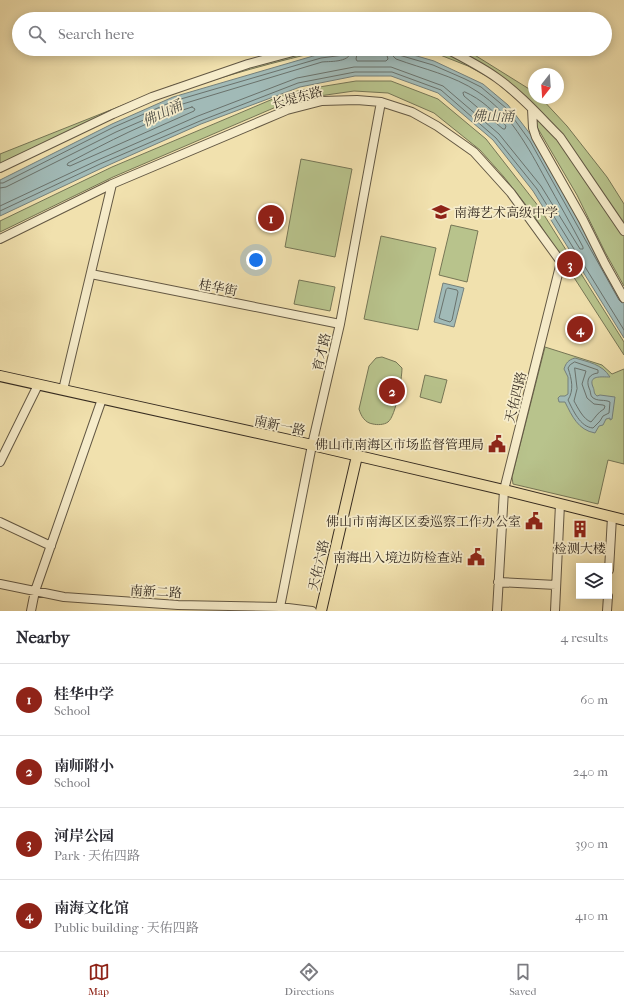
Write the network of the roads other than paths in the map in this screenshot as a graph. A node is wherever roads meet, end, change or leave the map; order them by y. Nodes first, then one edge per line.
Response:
1 (278, 56) edge
2 (461, 56) edge
3 (381, 102) junction
4 (532, 109) junction
5 (0, 168) edge
6 (112, 184) junction
7 (624, 231) edge
8 (0, 239) edge
9 (560, 262) joint
10 (91, 274) junction
11 (624, 298) edge
12 (340, 324) junction
13 (0, 376) edge
14 (38, 384) junction
15 (63, 390) junction
16 (102, 399) junction
17 (312, 445) junction
18 (357, 456) junction
19 (0, 462) edge
20 (504, 490) junction
21 (560, 504) junction
22 (612, 517) junction
23 (624, 520) edge
24 (0, 522) edge
25 (51, 546) junction
26 (609, 563) edge
27 (498, 582) junction
28 (0, 584) edge
29 (556, 585) junction
30 (35, 591) junction
31 (608, 599) edge
32 (280, 607) junction
33 (31, 611) edge
34 (312, 611) edge
35 (321, 611) edge
36 (497, 611) edge
37 (555, 611) edge
38 (607, 611) edge

1 - 5 street
2 - 4 street
3 - 6 street, 长堤东路
3 - 9 street, 长堤东路
3 - 12 street, 育才路
4 - 7 street
4 - 11 street
6 - 8 street, 长堤东路
6 - 10 street
9 - 20 street, 天佑四路
10 - 12 street, 桂华街
10 - 15 street
12 - 17 street, 育才路
13 - 14 main road, 南新一路
14 - 15 main road, 南新一路
14 - 19 street
15 - 16 main road, 南新一路
16 - 17 main road, 南新一路
16 - 25 street
17 - 18 main road, 南新一路
17 - 32 street, 育才路
18 - 20 main road, 南新一路
18 - 35 main road, 天佑六路
20 - 21 main road, 南新一路
20 - 27 street, 天佑四路
21 - 22 main road, 南新一路
21 - 29 street
22 - 23 main road, 南新一路
22 - 26 street
24 - 25 street
25 - 30 street
27 - 29 street
27 - 36 street, 天佑四路
28 - 30 street, 南新二路
29 - 37 street
30 - 32 street, 南新二路
30 - 33 street
31 - 38 street
32 - 34 street, 南新二路

